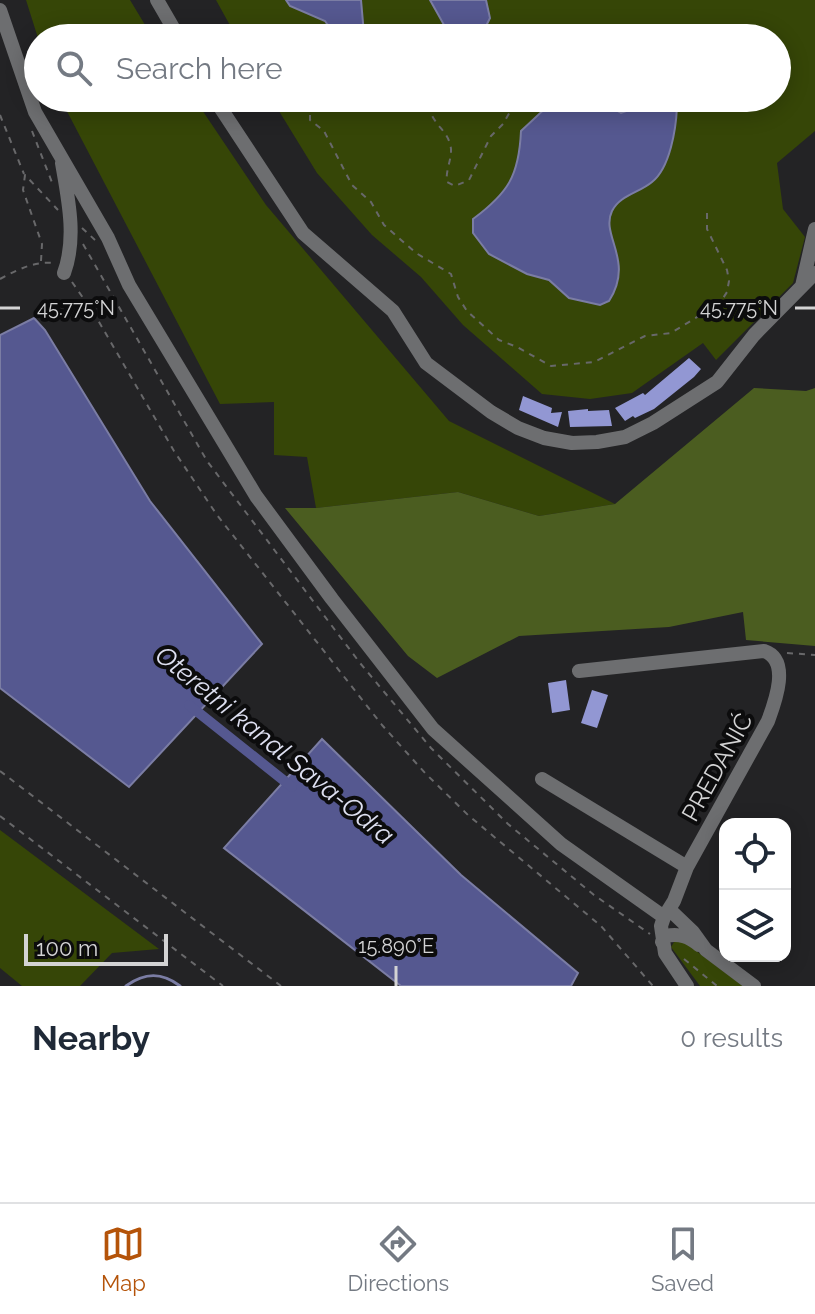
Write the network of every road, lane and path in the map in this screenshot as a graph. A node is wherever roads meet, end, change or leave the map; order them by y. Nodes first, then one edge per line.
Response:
1 (157, 0) edge
2 (0, 10) edge
3 (171, 24) edge
4 (24, 80) edge
5 (35, 112) edge
6 (223, 112) edge
7 (430, 112) edge
8 (510, 112) edge
9 (0, 115) edge
10 (310, 115) dead end
11 (60, 153) junction
12 (25, 175) junction
13 (707, 212) dead end
14 (70, 222) junction
15 (815, 229) edge
16 (100, 247) dead end
17 (41, 262) junction
18 (64, 273) junction
19 (815, 273) edge
20 (0, 279) edge
21 (802, 286) junction
22 (815, 655) edge
23 (777, 661) junction
24 (579, 671) dead end
25 (0, 771) edge
26 (542, 779) dead end
27 (0, 816) edge
28 (687, 867) junction
29 (667, 914) junction
30 (662, 942) junction
31 (706, 950) junction
32 (223, 986) edge
33 (281, 986) edge
34 (653, 986) edge
35 (687, 986) edge
36 (754, 986) edge

1 - 3 street
2 - 4 street
5 - 11 street
6 - 21 street
7 - 8 path
9 - 12 path
10 - 13 path
11 - 14 street
11 - 29 street
12 - 14 path
12 - 17 path
14 - 16 path
14 - 18 street
15 - 21 street
17 - 18 path
17 - 20 path
18 - 34 path
19 - 21 street
22 - 23 path
23 - 24 street
23 - 28 street, PREDANIĆ
25 - 33 path
26 - 28 street
27 - 32 path
28 - 29 street, PREDANIĆ
29 - 30 street, PREDANIĆ
29 - 31 street
30 - 31 street
30 - 35 street
31 - 36 street

